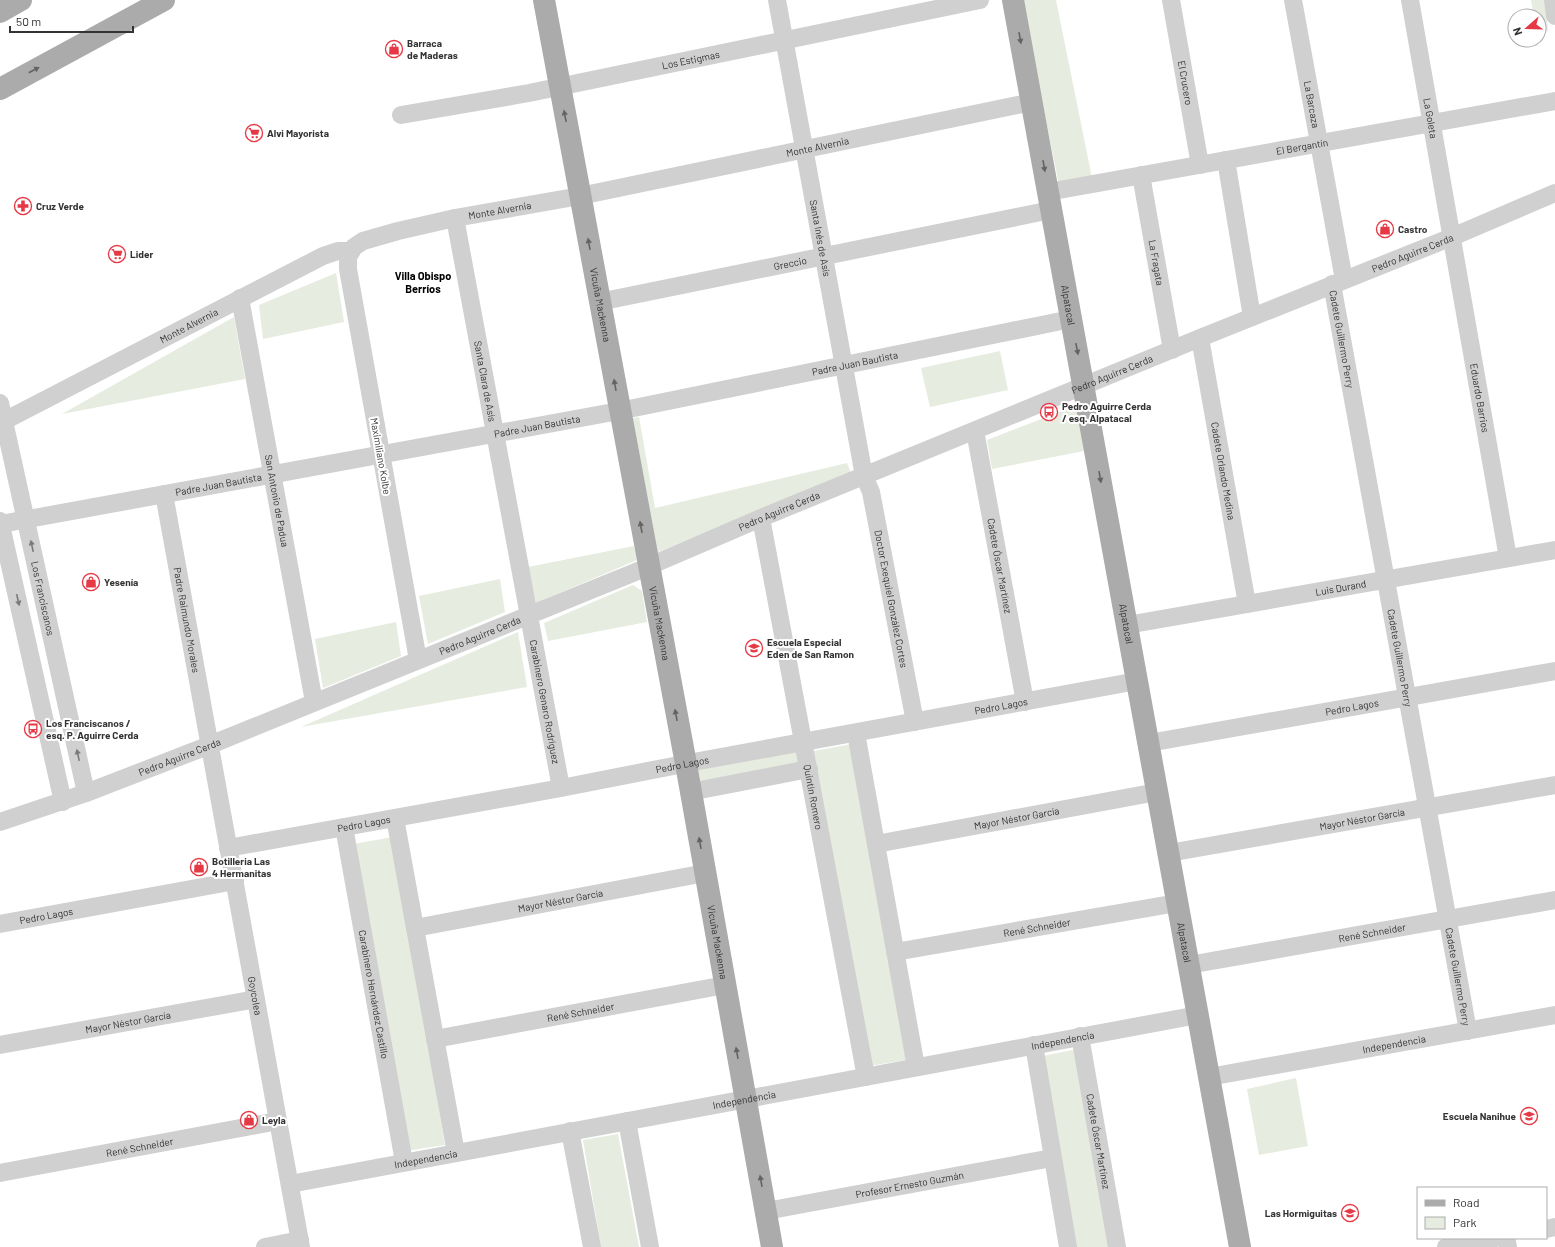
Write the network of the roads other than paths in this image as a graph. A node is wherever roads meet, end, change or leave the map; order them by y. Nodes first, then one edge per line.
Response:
1 (21, 0) edge
2 (164, 0) edge
3 (544, 0) edge
4 (777, 0) edge
5 (980, 0) edge
6 (1013, 0) edge
7 (1171, 0) edge
8 (1293, 0) edge
9 (1410, 0) edge
10 (1553, 0) edge
11 (0, 12) edge
12 (1555, 16) edge
13 (784, 40) junction
14 (560, 86) junction
15 (0, 89) edge
16 (1555, 101) edge
17 (1032, 102) junction
18 (401, 115) dead end
19 (1432, 123) junction
20 (1319, 143) junction
21 (804, 149) junction
22 (1226, 160) junction
23 (1200, 164) junction
24 (1141, 175) junction
25 (1555, 193) edge
26 (580, 196) junction
27 (1050, 201) junction
28 (454, 218) junction
29 (1452, 237) junction
30 (351, 251) junction
31 (824, 256) junction
32 (1338, 282) junction
33 (240, 298) junction
34 (600, 302) junction
35 (1252, 317) junction
36 (1071, 319) junction
37 (1200, 338) junction
38 (1172, 350) junction
39 (844, 365) junction
40 (1084, 386) junction
41 (0, 403) edge
42 (619, 411) junction
43 (4, 421) junction
44 (975, 431) junction
45 (495, 434) junction
46 (381, 454) junction
47 (273, 474) junction
48 (864, 476) junction
49 (164, 494) junction
50 (762, 518) junction
51 (26, 520) junction
52 (0, 522) edge
53 (1555, 550) edge
54 (1508, 558) junction
55 (648, 565) junction
56 (1386, 580) junction
57 (1247, 604) junction
58 (530, 615) junction
59 (1127, 625) junction
60 (418, 660) junction
61 (1555, 671) edge
62 (1137, 681) junction
63 (1407, 696) junction
64 (314, 702) junction
65 (1025, 702) junction
66 (915, 722) junction
67 (856, 733) junction
68 (803, 742) junction
69 (1149, 743) junction
70 (210, 745) junction
71 (686, 764) junction
72 (808, 769) junction
73 (1555, 785) edge
74 (562, 788) junction
75 (690, 792) junction
76 (1157, 792) junction
77 (86, 793) junction
78 (62, 802) junction
79 (1427, 807) junction
80 (396, 818) junction
81 (0, 822) edge
82 (344, 827) junction
83 (876, 844) junction
84 (228, 848) junction
85 (1169, 853) junction
86 (705, 873) junction
87 (235, 881) junction
88 (1555, 900) edge
89 (1178, 903) junction
90 (1448, 919) junction
91 (0, 924) edge
92 (416, 928) junction
93 (895, 952) junction
94 (1189, 965) junction
95 (725, 985) junction
96 (256, 999) junction
97 (1198, 1015) junction
98 (1555, 1015) edge
99 (1468, 1031) junction
100 (1080, 1036) junction
101 (435, 1039) junction
102 (0, 1045) edge
103 (1034, 1045) junction
104 (916, 1067) junction
105 (866, 1077) junction
106 (1209, 1077) junction
107 (746, 1099) junction
108 (278, 1121) junction
109 (627, 1121) junction
110 (570, 1131) junction
111 (456, 1153) junction
112 (1052, 1158) junction
113 (404, 1162) junction
114 (0, 1173) edge
115 (290, 1184) junction
116 (766, 1211) junction
117 (1490, 1239) edge
118 (301, 1244) edge
119 (587, 1246) edge
120 (265, 1247) edge
121 (650, 1247) edge
122 (772, 1247) edge
123 (1068, 1247) edge
124 (1117, 1247) edge
125 (1240, 1247) edge
126 (1446, 1247) edge

1 - 11 main road
15 -> 2 main road
3 - 14 main road, Vicuña Mackenna
4 - 13 street, Santa Inés de Asís
5 - 13 street, Los Estigmas
6 -> 17 main road, Alpatacal
7 - 23 street, El Crucero
8 - 20 street, La Barcaza
9 - 19 street, La Goleta
10 - 12 street
13 - 14 street, Los Estigmas
13 - 21 street, Santa Inés de Asís
14 - 18 street, Los Estigmas
26 -> 14 main road, Vicuña Mackenna
16 - 19 street, El Bergantín
17 - 21 street, Monte Alvernia
17 -> 27 main road, Alpatacal
19 - 20 street, El Bergantín
19 - 29 street, La Goleta
20 - 22 street, El Bergantín
20 - 32 street, La Barcaza
21 - 26 street, Monte Alvernia
21 - 31 street, Santa Inés de Asís
22 - 23 street, El Bergantín
22 - 35 street
23 - 24 street, El Bergantín
24 - 27 street, El Bergantín
24 - 38 street, La Fragata
25 - 29 street, Pedro Aguirre Cerda
26 - 28 street, Monte Alvernia
34 -> 26 main road, Vicuña Mackenna
27 - 31 street, Greccio
27 - 36 main road, Alpatacal
28 - 30 street, Monte Alvernia
28 - 45 street, Santa Clara de Asís
29 - 32 street, Pedro Aguirre Cerda
29 - 54 street, Eduardo Barrios
30 - 33 street, Monte Alvernia
30 - 46 street, Maximiliano Kolbe
31 - 34 street, Greccio
31 - 39 street, Santa Inés de Asís
32 - 35 street, Pedro Aguirre Cerda
32 - 56 street, Cadete Guillermo Perry
33 - 43 street, Monte Alvernia
33 - 47 street, San Antonio de Padua
42 -> 34 main road, Vicuña Mackenna
35 - 37 street, Pedro Aguirre Cerda
36 - 39 street, Padre Juan Bautista
36 -> 40 main road, Alpatacal
37 - 38 street, Pedro Aguirre Cerda
37 - 57 street, Cadete Orlando Medina
38 - 40 street, Pedro Aguirre Cerda
39 - 42 street, Padre Juan Bautista
39 - 48 street, Santa Inés de Asís
40 - 44 street, Pedro Aguirre Cerda
40 -> 59 main road, Alpatacal
41 - 43 street, Los Franciscanos
42 - 45 street, Padre Juan Bautista
55 -> 42 main road, Vicuña Mackenna
43 - 51 street, Los Franciscanos
44 - 48 street, Pedro Aguirre Cerda
44 - 65 street, Cadete Óscar Martínez
45 - 46 street, Padre Juan Bautista
45 - 58 street, Santa Clara de Asís
46 - 47 street, Padre Juan Bautista
46 - 60 street, Maximiliano Kolbe
47 - 49 street, Padre Juan Bautista
47 - 64 street, San Antonio de Padua
48 - 50 street, Pedro Aguirre Cerda
48 - 66 street, Doctor Exequiel González Cortes
49 - 51 street, Padre Juan Bautista
49 - 70 street, Padre Raimundo Morales
50 - 55 street, Pedro Aguirre Cerda
50 - 68 street, Quintín Romero
51 - 52 street, Padre Juan Bautista
77 -> 51 street, Los Franciscanos
52 -> 78 street
53 - 54 street, Luis Durand
54 - 56 street, Luis Durand
55 - 58 street, Pedro Aguirre Cerda
71 -> 55 main road, Vicuña Mackenna
56 - 57 street, Luis Durand
56 - 63 street, Cadete Guillermo Perry
57 - 59 street, Luis Durand
58 - 60 street, Pedro Aguirre Cerda
58 - 74 street, Carabinero Genaro Rodríguez
59 - 62 main road, Alpatacal
60 - 64 street, Pedro Aguirre Cerda
61 - 63 street, Pedro Lagos
62 - 65 street, Pedro Lagos
62 - 69 main road, Alpatacal
63 - 69 street, Pedro Lagos
63 - 79 street, Cadete Guillermo Perry
64 - 70 street, Pedro Aguirre Cerda
65 - 66 street, Pedro Lagos
66 - 67 street, Pedro Lagos
67 - 68 street, Pedro Lagos
67 - 83 street
68 - 71 street, Pedro Lagos
68 - 72 street, Quintín Romero
69 - 76 main road, Alpatacal
70 - 77 street, Pedro Aguirre Cerda
70 - 84 street, Goycolea
71 - 74 street, Pedro Lagos
71 - 75 main road, Vicuña Mackenna
72 - 75 street
72 - 105 street, Quintín Romero
73 - 79 street, Mayor Néstor García
74 - 80 street, Pedro Lagos
86 -> 75 main road, Vicuña Mackenna
76 - 83 street, Mayor Néstor García
76 - 85 main road, Alpatacal
77 - 78 street, Pedro Aguirre Cerda
78 - 81 street, Pedro Aguirre Cerda
79 - 85 street, Mayor Néstor García
79 - 90 street, Cadete Guillermo Perry
80 - 82 street, Pedro Lagos
80 - 92 street
82 - 84 street, Pedro Lagos
82 - 113 street, Carabinero Hernández Castillo
83 - 93 street
84 - 87 street, Goycolea
85 - 89 main road, Alpatacal
86 - 92 street, Mayor Néstor García
86 - 95 main road, Vicuña Mackenna
87 - 91 street, Pedro Lagos
87 - 96 street, Goycolea
88 - 90 street, René Schneider
89 - 93 street, René Schneider
89 - 94 main road, Alpatacal
90 - 94 street, René Schneider
90 - 99 street, Cadete Guillermo Perry
92 - 101 street
93 - 104 street
94 - 97 main road, Alpatacal
95 - 101 street, René Schneider
107 -> 95 main road, Vicuña Mackenna
96 - 102 street, Mayor Néstor García
96 - 108 street, Goycolea
97 - 100 street, Independencia
97 - 106 main road, Alpatacal
98 - 99 street, Independencia
99 - 106 street, Independencia
100 - 103 street, Independencia
100 - 124 street, Cadete Óscar Martínez
101 - 111 street
103 - 104 street, Independencia
103 - 112 street
104 - 105 street, Independencia
105 - 107 street, Independencia
106 - 125 main road, Alpatacal
107 - 109 street, Independencia
116 -> 107 main road, Vicuña Mackenna
108 - 114 street, René Schneider
108 - 115 street, Goycolea
109 - 110 street, Independencia
109 - 121 street
110 - 111 street, Independencia
110 - 119 street
111 - 113 street, Independencia
112 - 116 street, Profesor Ernesto Guzmán
112 - 123 street
113 - 115 street, Independencia
115 - 118 street, Goycolea
116 - 122 main road, Vicuña Mackenna
117 - 126 street
118 - 120 street

